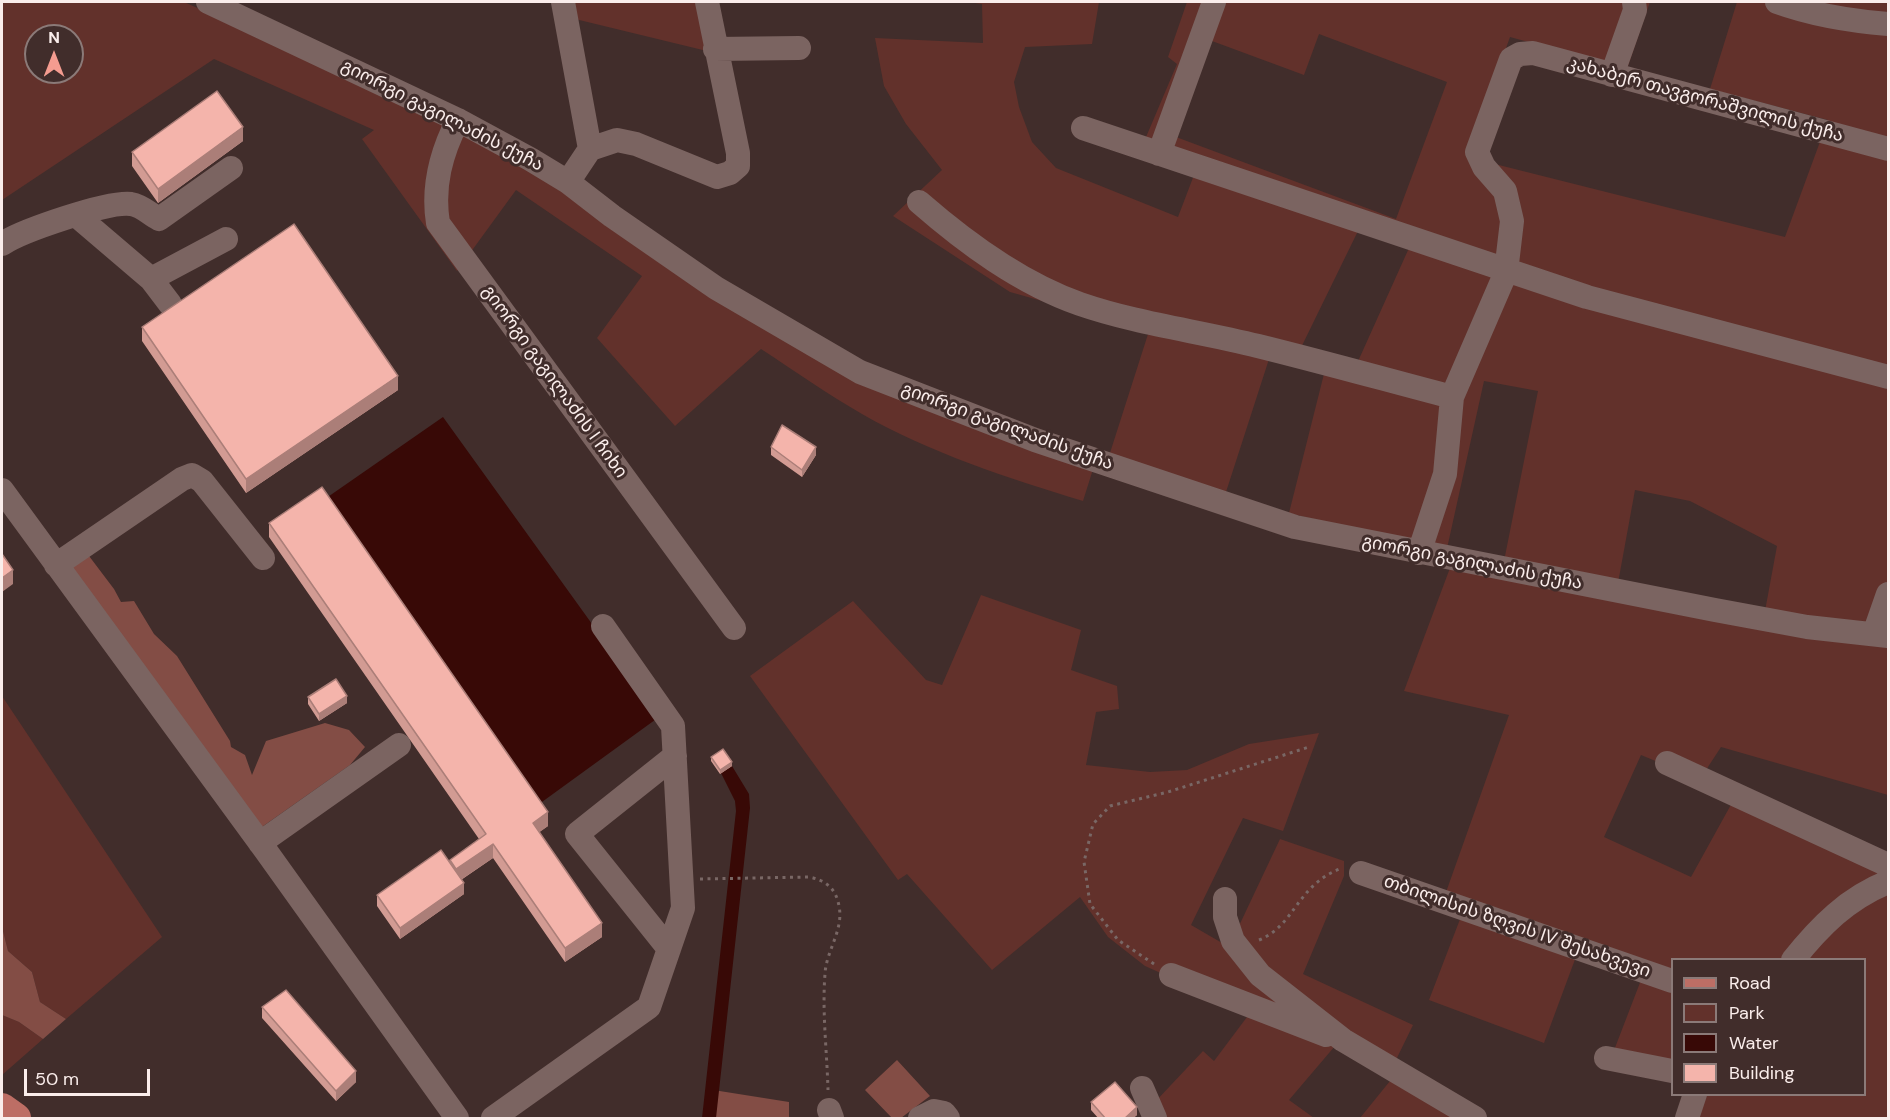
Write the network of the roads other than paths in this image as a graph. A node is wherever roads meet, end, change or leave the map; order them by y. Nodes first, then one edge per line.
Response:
1 (208, 2) edge
2 (563, 2) edge
3 (707, 2) edge
4 (1214, 2) edge
5 (1634, 2) edge
6 (1777, 2) edge
7 (259, 13) edge
8 (1888, 24) edge
9 (799, 48) dead end
10 (715, 49) junction
11 (1612, 75) junction
12 (458, 120) junction
13 (1083, 128) dead end
14 (590, 149) junction
15 (1888, 149) edge
16 (1159, 154) junction
17 (231, 168) dead end
18 (568, 182) junction
19 (919, 202) dead end
20 (76, 215) junction
21 (226, 239) dead end
22 (2, 244) edge
23 (1506, 272) junction
24 (151, 279) junction
25 (170, 304) dead end
26 (1888, 377) edge
27 (1452, 397) junction
28 (2, 490) edge
29 (1419, 553) junction
30 (264, 558) dead end
31 (56, 565) junction
32 (1888, 594) edge
33 (603, 626) dead end
34 (734, 628) dead end
35 (1881, 635) edge
36 (399, 745) dead end
37 (675, 756) junction
38 (1667, 764) dead end
39 (260, 843) junction
40 (1888, 865) edge
41 (1361, 873) road end
42 (1888, 882) edge
43 (1225, 899) dead end
44 (669, 949) junction
45 (1795, 958) edge
46 (1171, 975) road end
47 (1671, 981) edge
48 (1343, 1040) junction
49 (1606, 1058) dead end
50 (1671, 1071) edge
51 (1142, 1088) dead end
52 (1695, 1096) edge
53 (2, 1108) edge
54 (16, 1119) edge
55 (457, 1119) edge
56 (493, 1119) edge
57 (920, 1119) edge
58 (948, 1119) edge
59 (1155, 1119) edge
60 (1475, 1119) edge
61 (1687, 1119) edge

1 - 7 street, გიორგი გაგილაძის ქუჩა
2 - 14 street
3 - 10 street
4 - 16 street
5 - 11 street
6 - 8 street
7 - 12 street, გიორგი გაგილაძის ქუჩა
9 - 10 street
10 - 14 street
11 - 15 street, კახაბერ თავგორაშვილის ქუჩა
11 - 23 street, კახაბერ თავგორაშვილის ქუჩა
12 - 18 street, გიორგი გაგილაძის ქუჩა
12 - 34 street, გიორგი გაგილაძის I ჩიხი
13 - 16 street
14 - 18 street
16 - 23 street
17 - 20 street
18 - 29 street, გიორგი გაგილაძის ქუჩა
19 - 27 street
20 - 22 street
20 - 24 street
21 - 24 street
23 - 26 street
23 - 27 street
24 - 25 street
27 - 29 street
28 - 31 street
29 - 35 street, გიორგი გაგილაძის ქუჩა
30 - 31 street
31 - 39 street
32 - 35 street
33 - 37 street
36 - 39 street
37 - 44 street
37 - 44 street
38 - 40 street
39 - 55 street
41 - 47 street, თბილისის ზღვის IV შესახვევი
42 - 45 street
43 - 48 street
44 - 56 street
46 - 48 street
48 - 60 street
49 - 50 street
51 - 59 street
52 - 61 street
53 - 54 main road
57 - 58 street

